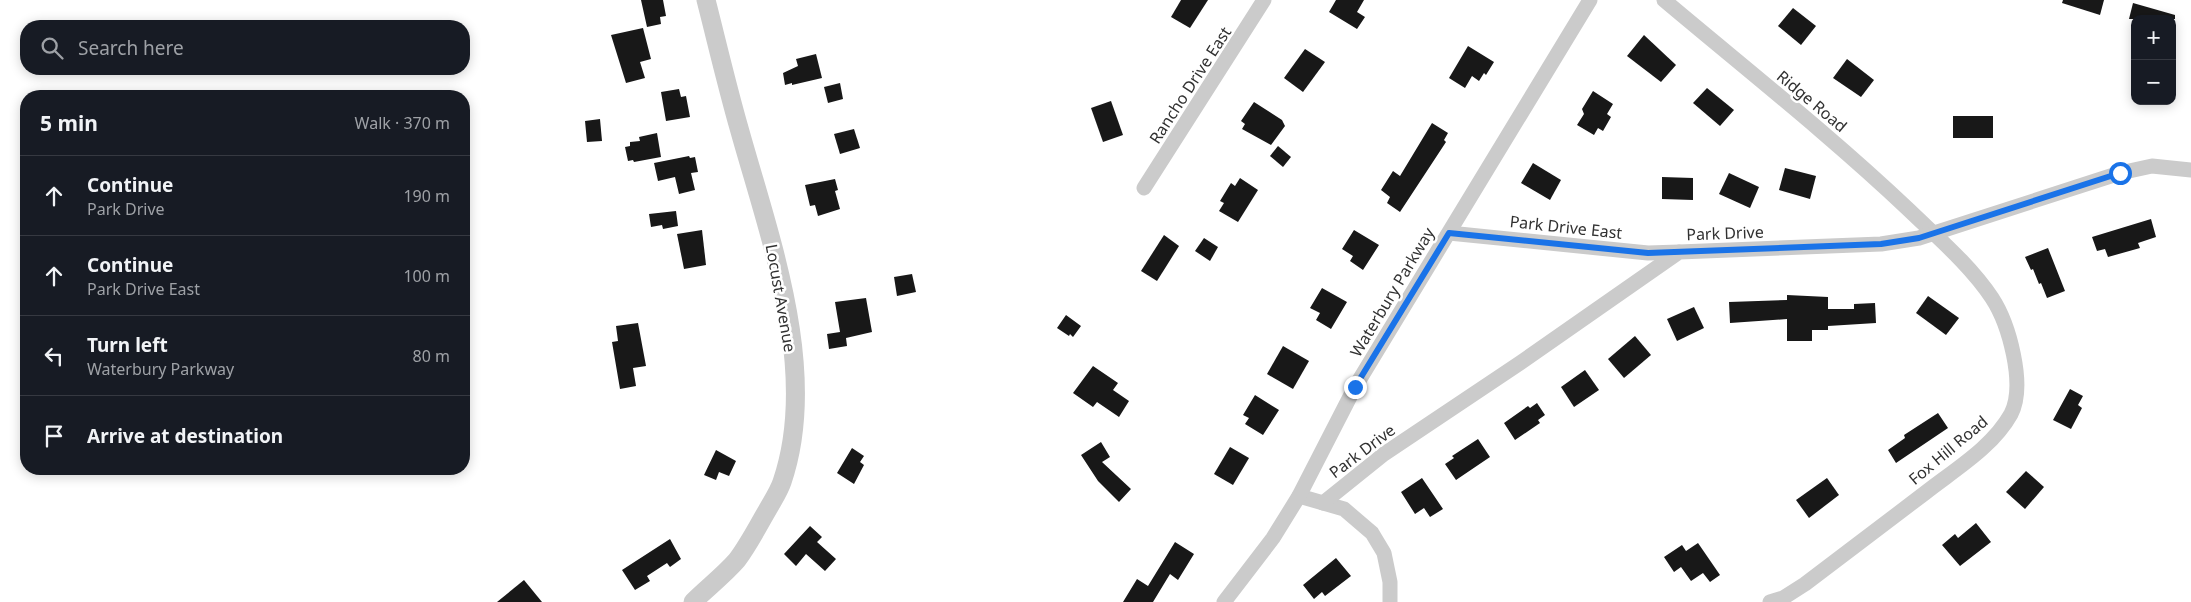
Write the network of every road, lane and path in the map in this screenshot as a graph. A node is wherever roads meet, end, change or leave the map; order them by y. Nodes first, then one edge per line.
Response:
1 (706, 0) edge
2 (1264, 0) edge
3 (1590, 0) edge
4 (1664, 0) edge
5 (2191, 170) edge
6 (1144, 188) dead end
7 (1449, 233) junction
8 (1933, 233) junction
9 (1679, 252) junction
10 (1299, 496) junction
11 (1323, 503) junction
12 (1780, 601) edge
13 (693, 602) edge
14 (1224, 602) edge
15 (1390, 602) edge

1 - 13 street, Locust Avenue
2 - 6 street, Rancho Drive East
3 - 7 street, Waterbury Parkway
4 - 8 street, Ridge Road
5 - 8 street, Park Drive
7 - 9 street, Park Drive East
7 - 10 street, Waterbury Parkway
8 - 9 street, Park Drive
8 - 12 street, Fox Hill Road
9 - 11 street, Park Drive
10 - 11 street
10 - 14 street, Waterbury Parkway
11 - 15 street

